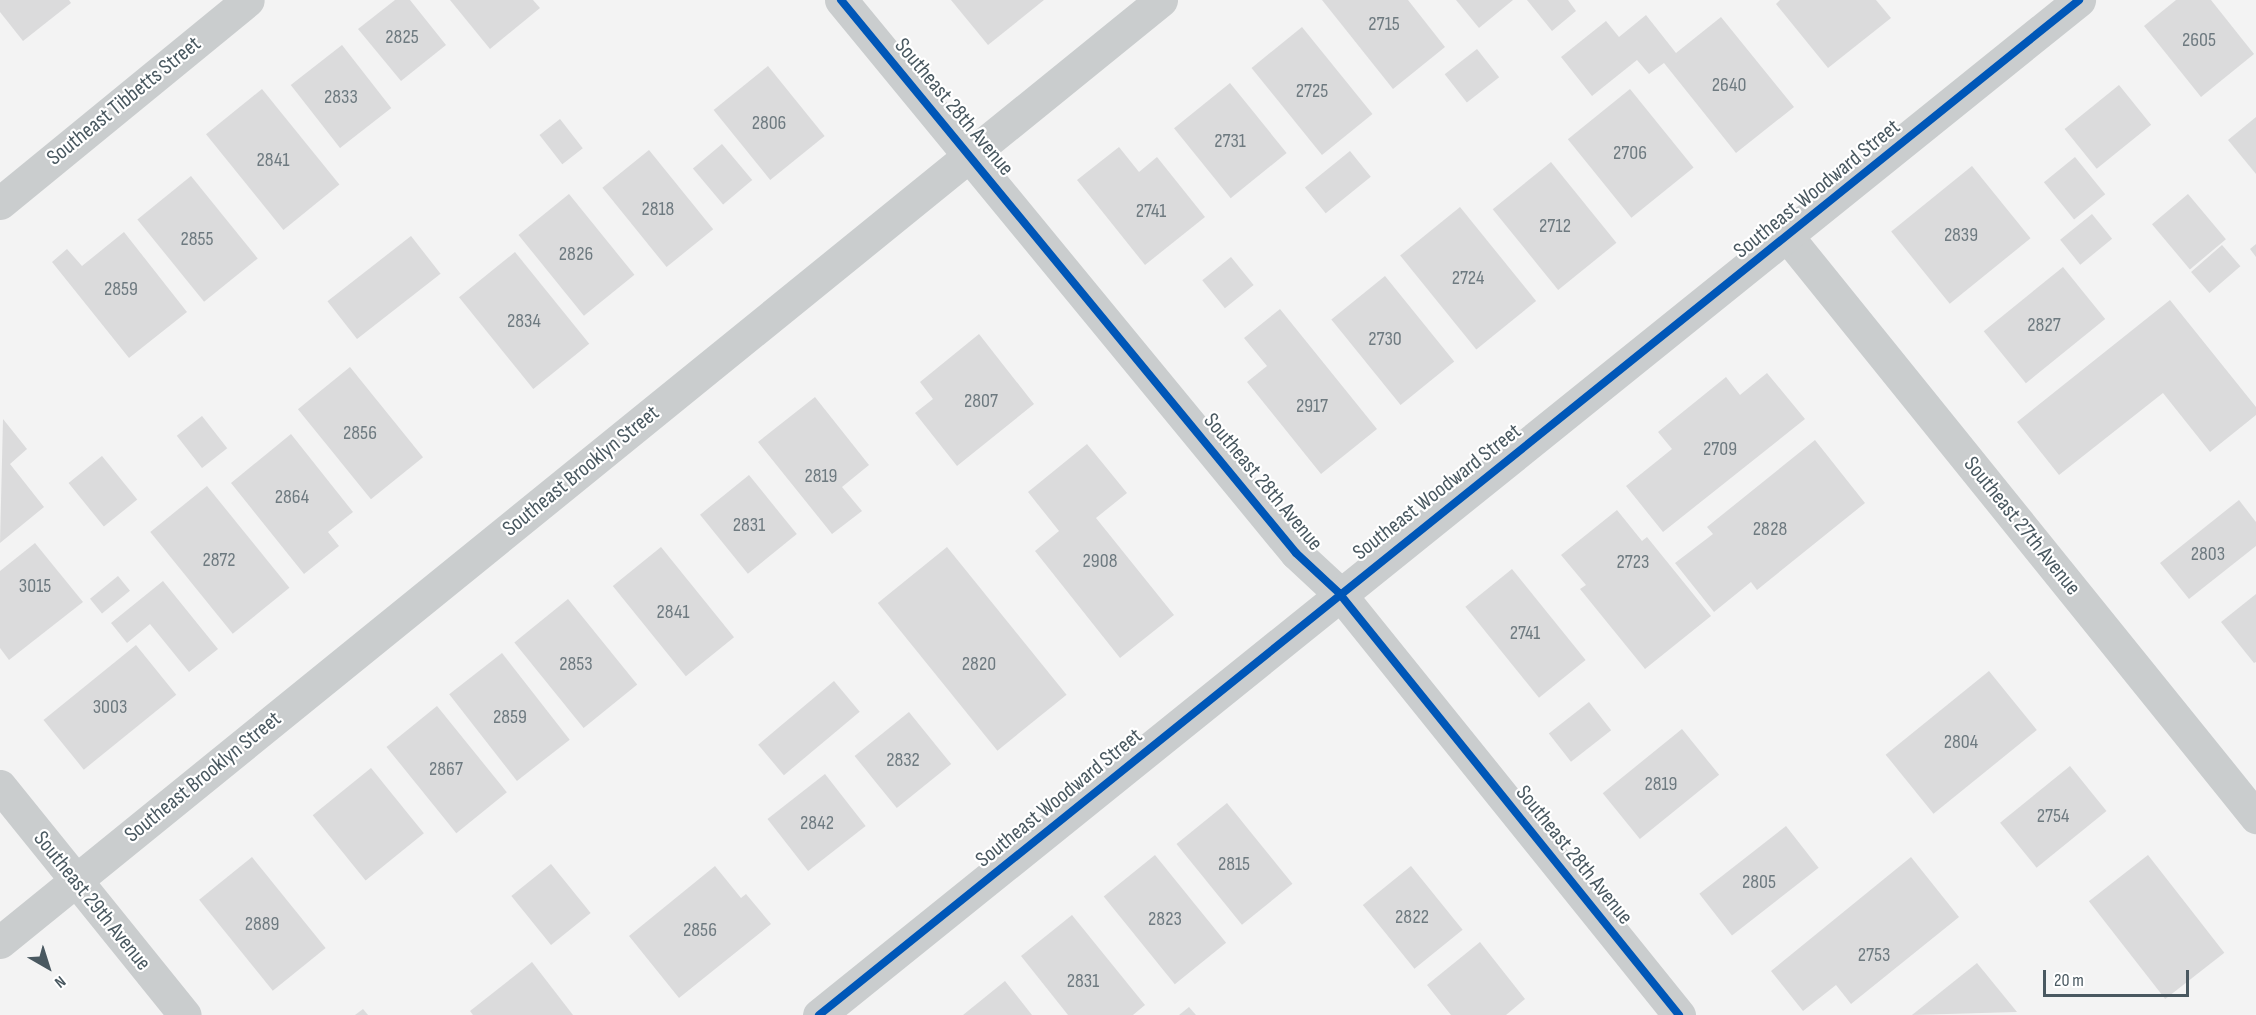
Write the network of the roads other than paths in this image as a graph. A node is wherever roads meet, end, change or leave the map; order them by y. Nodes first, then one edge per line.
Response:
1 (248, 0) edge
2 (842, 0) edge
3 (1161, 0) edge
4 (2079, 0) edge
5 (970, 155) junction
6 (0, 203) edge
7 (1787, 236) junction
8 (1339, 593) junction
9 (0, 786) edge
10 (2256, 817) edge
11 (75, 881) junction
12 (0, 942) edge
13 (184, 1015) edge
14 (819, 1015) edge
15 (1679, 1015) edge

1 - 6 street, Southeast Tibbetts Street
2 - 5 street, Southeast 28th Avenue
3 - 5 street, Southeast Brooklyn Street
4 - 7 street, Southeast Woodward Street
5 - 8 street, Southeast 28th Avenue
5 - 11 street, Southeast Brooklyn Street
7 - 8 street, Southeast Woodward Street
7 - 10 street, Southeast 27th Avenue
8 - 14 street, Southeast Woodward Street
8 - 15 street, Southeast 28th Avenue
9 - 11 street, Southeast 29th Avenue
11 - 12 street, Southeast Brooklyn Street
11 - 13 street, Southeast 29th Avenue

